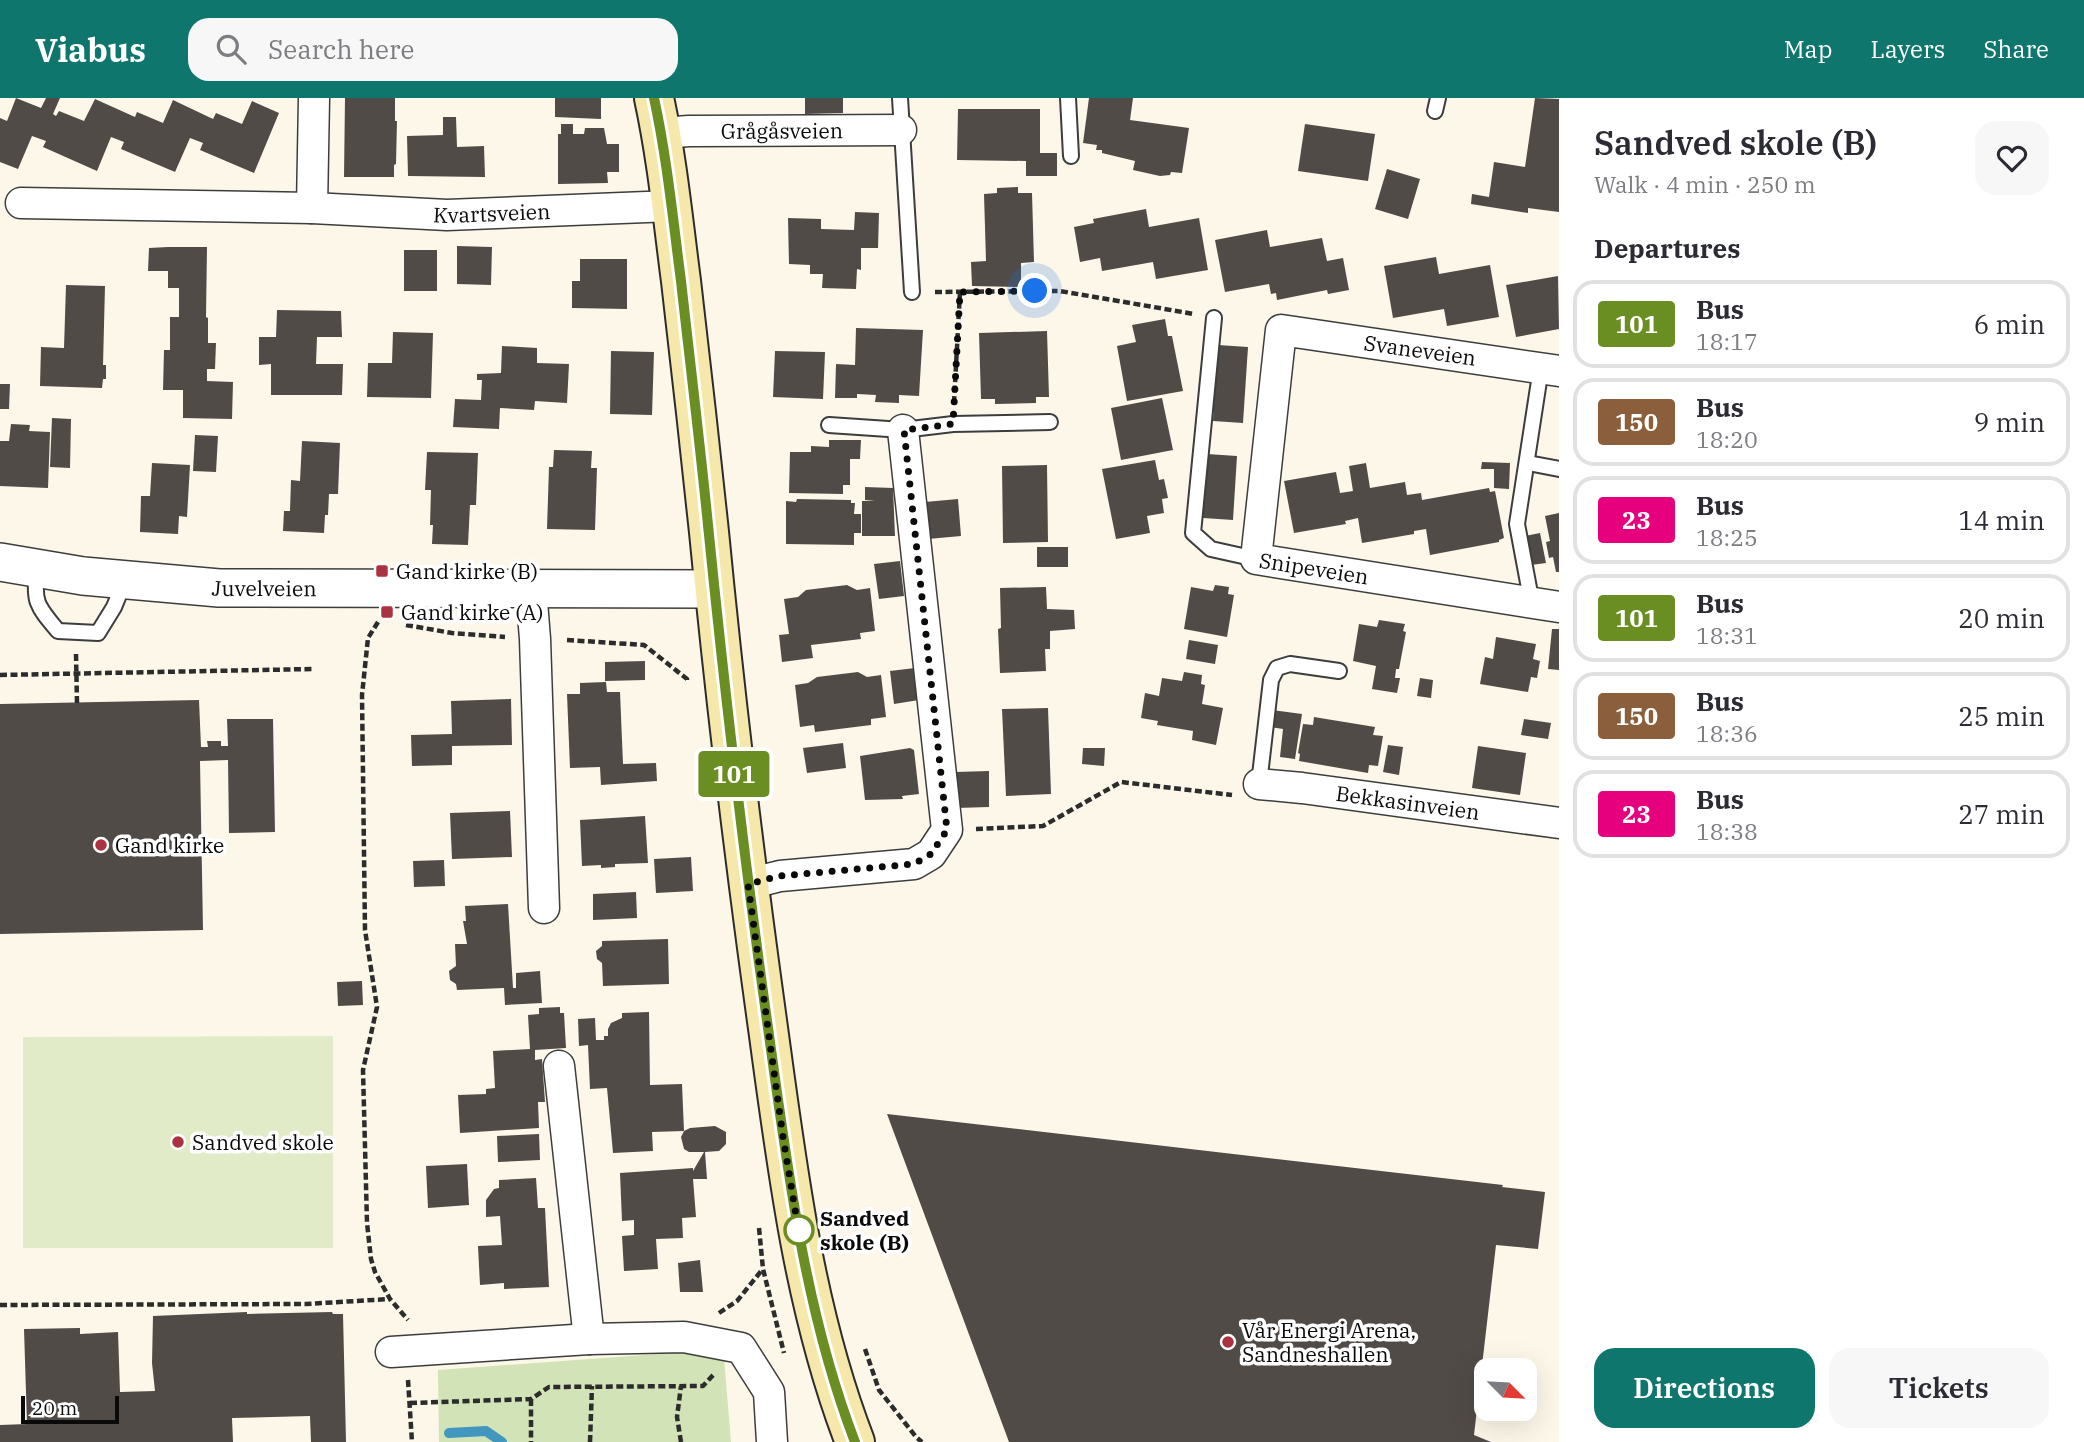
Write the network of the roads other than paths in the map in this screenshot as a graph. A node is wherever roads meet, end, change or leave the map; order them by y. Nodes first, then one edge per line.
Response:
1 (314, 98) edge
2 (900, 98) edge
3 (1068, 98) edge
4 (658, 116) edge
5 (901, 130) junction
6 (1071, 156) dead end
7 (21, 203) dead end
8 (672, 206) junction
9 (312, 208) junction
10 (912, 292) road end
11 (1214, 318) road end
12 (1281, 330) joint
13 (1550, 370) edge
14 (1050, 422) dead end
15 (829, 425) dead end
16 (904, 430) junction
17 (1528, 463) junction
18 (1559, 469) edge
19 (1256, 559) junction
20 (0, 562) edge
21 (37, 568) junction
22 (125, 580) junction
23 (531, 589) junction
24 (714, 589) junction
25 (1546, 605) edge
26 (1339, 671) dead end
27 (1259, 785) joint
28 (1559, 823) edge
29 (748, 884) junction
30 (544, 908) dead end
31 (559, 1066) dead end
32 (589, 1339) junction
33 (409, 1351) road end
34 (772, 1442) edge
35 (855, 1442) edge

1 - 9 street
2 - 5 lane
3 - 6 lane
4 - 5 street, Grågåsveien
4 - 8 main road
5 - 10 lane
7 - 9 street, Kvartsveien
8 - 9 street, Kvartsveien
8 - 24 main road
11 - 19 lane
12 - 13 street, Svaneveien
12 - 19 street, Snipeveien
13 - 17 lane
14 - 16 lane
15 - 16 lane
16 - 29 street
17 - 18 lane
17 - 25 lane
19 - 25 street, Snipeveien
20 - 21 street, Juvelveien
21 - 22 street, Juvelveien
21 - 22 lane
22 - 23 street, Juvelveien
23 - 24 street, Juvelveien
23 - 30 street
24 - 29 main road
26 - 27 lane
27 - 28 street, Bekkasinveien
29 - 35 main road
31 - 32 street
32 - 33 street
32 - 34 street

